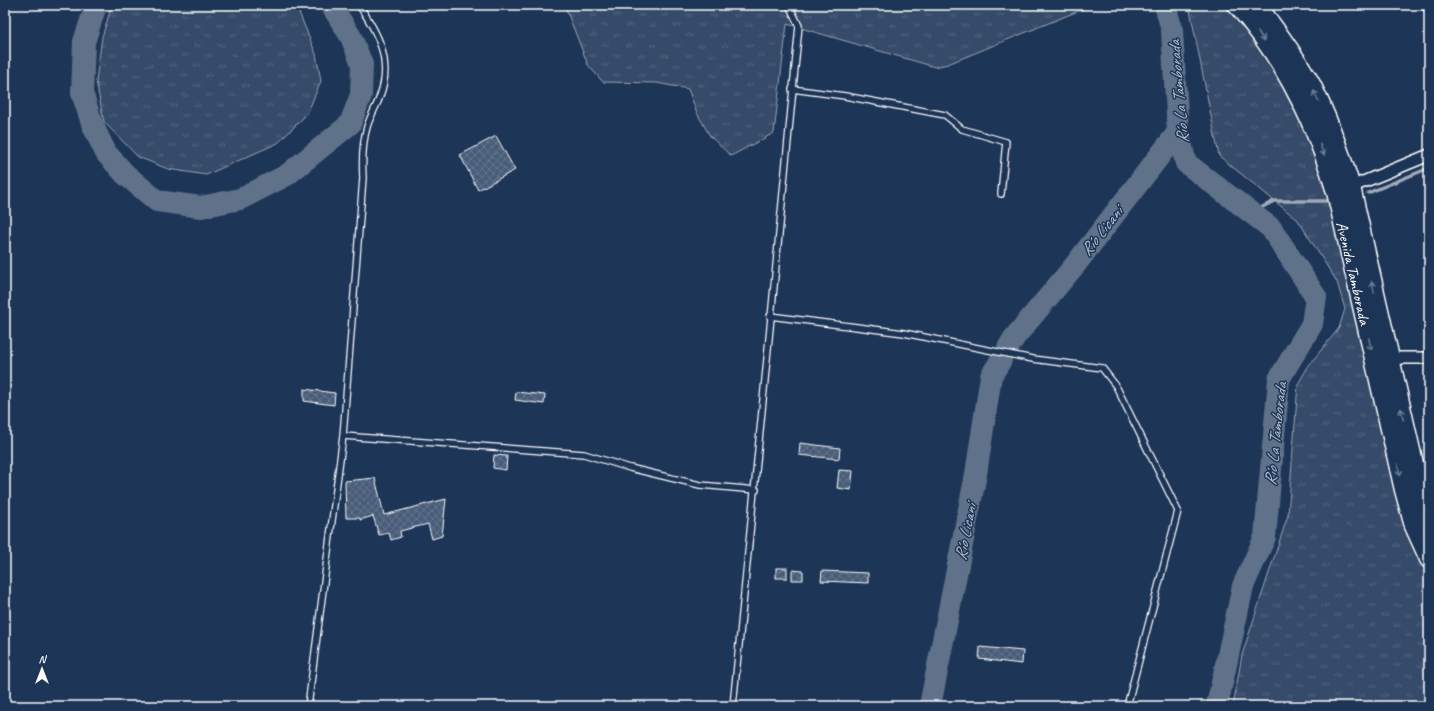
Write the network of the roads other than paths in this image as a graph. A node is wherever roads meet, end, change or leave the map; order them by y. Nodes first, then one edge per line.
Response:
1 (359, 5) edge
2 (789, 5) edge
3 (1236, 5) edge
4 (1257, 5) edge
5 (792, 89) junction
6 (1429, 155) edge
7 (1350, 187) junction
8 (1001, 194) dead end
9 (770, 316) junction
10 (1389, 358) junction
11 (1429, 358) edge
12 (343, 436) junction
13 (756, 490) junction
14 (1418, 490) edge
15 (1429, 520) edge
16 (1429, 558) edge
17 (308, 706) edge
18 (733, 706) edge
19 (1127, 706) edge

1 - 12 lane
2 - 5 lane
3 -> 14 main road, Avenida Tamborada
7 -> 4 main road, Avenida Tamborada
5 - 8 lane
5 - 9 lane
6 - 7 street
10 -> 7 main road, Avenida Tamborada
9 - 13 lane
9 - 19 lane
10 - 11 street
14 -> 10 main road, Avenida Tamborada
12 - 13 lane
12 - 17 lane
13 - 18 lane
14 - 15 main road, Avenida Tamborada
14 - 16 main road, Avenida Tamborada

